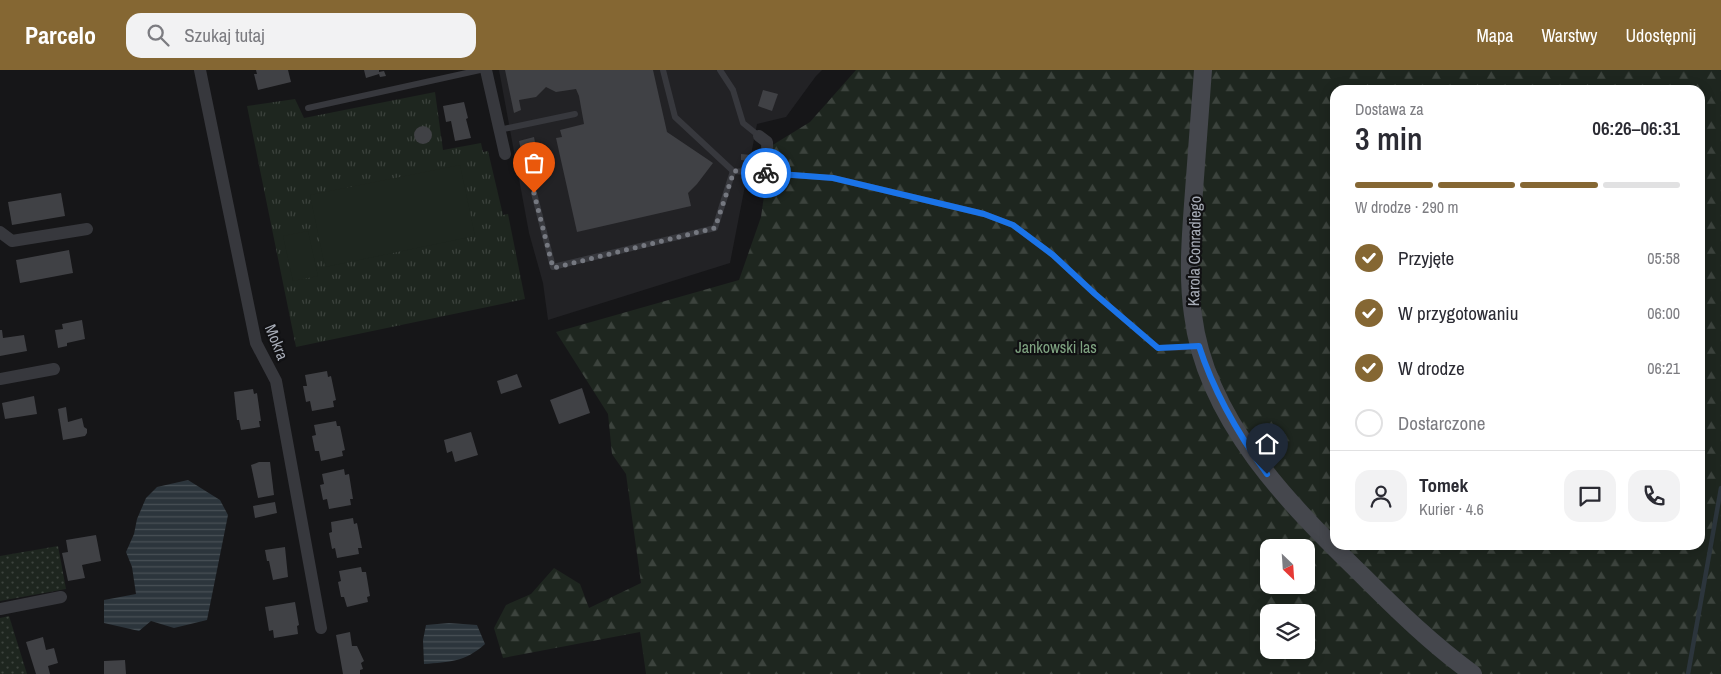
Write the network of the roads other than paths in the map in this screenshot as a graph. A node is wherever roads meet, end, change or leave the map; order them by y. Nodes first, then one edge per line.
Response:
1 (200, 70) edge
2 (480, 70) edge
3 (486, 70) edge
4 (662, 70) edge
5 (720, 70) edge
6 (1204, 70) edge
7 (308, 108) dead end
8 (575, 114) dead end
9 (499, 130) junction
10 (759, 136) joint
11 (505, 154) dead end
12 (734, 171) junction
13 (768, 173) junction
14 (534, 193) dead end
15 (87, 229) dead end
16 (0, 232) edge
17 (1199, 346) junction
18 (54, 369) dead end
19 (0, 379) edge
20 (1330, 545) edge
21 (1335, 550) edge
22 (61, 597) dead end
23 (0, 608) edge
24 (321, 628) dead end
25 (1473, 674) edge

1 - 24 street, Mokra
2 - 7 lane
3 - 9 street
4 - 12 lane
5 - 10 lane
6 - 17 street, Karola Conradiego
8 - 9 lane
9 - 11 street
10 - 13 street
12 - 13 lane
12 - 14 lane
13 - 17 lane
15 - 16 street
17 - 20 street, Karola Conradiego
18 - 19 street
21 - 25 street, Karola Conradiego
22 - 23 street

